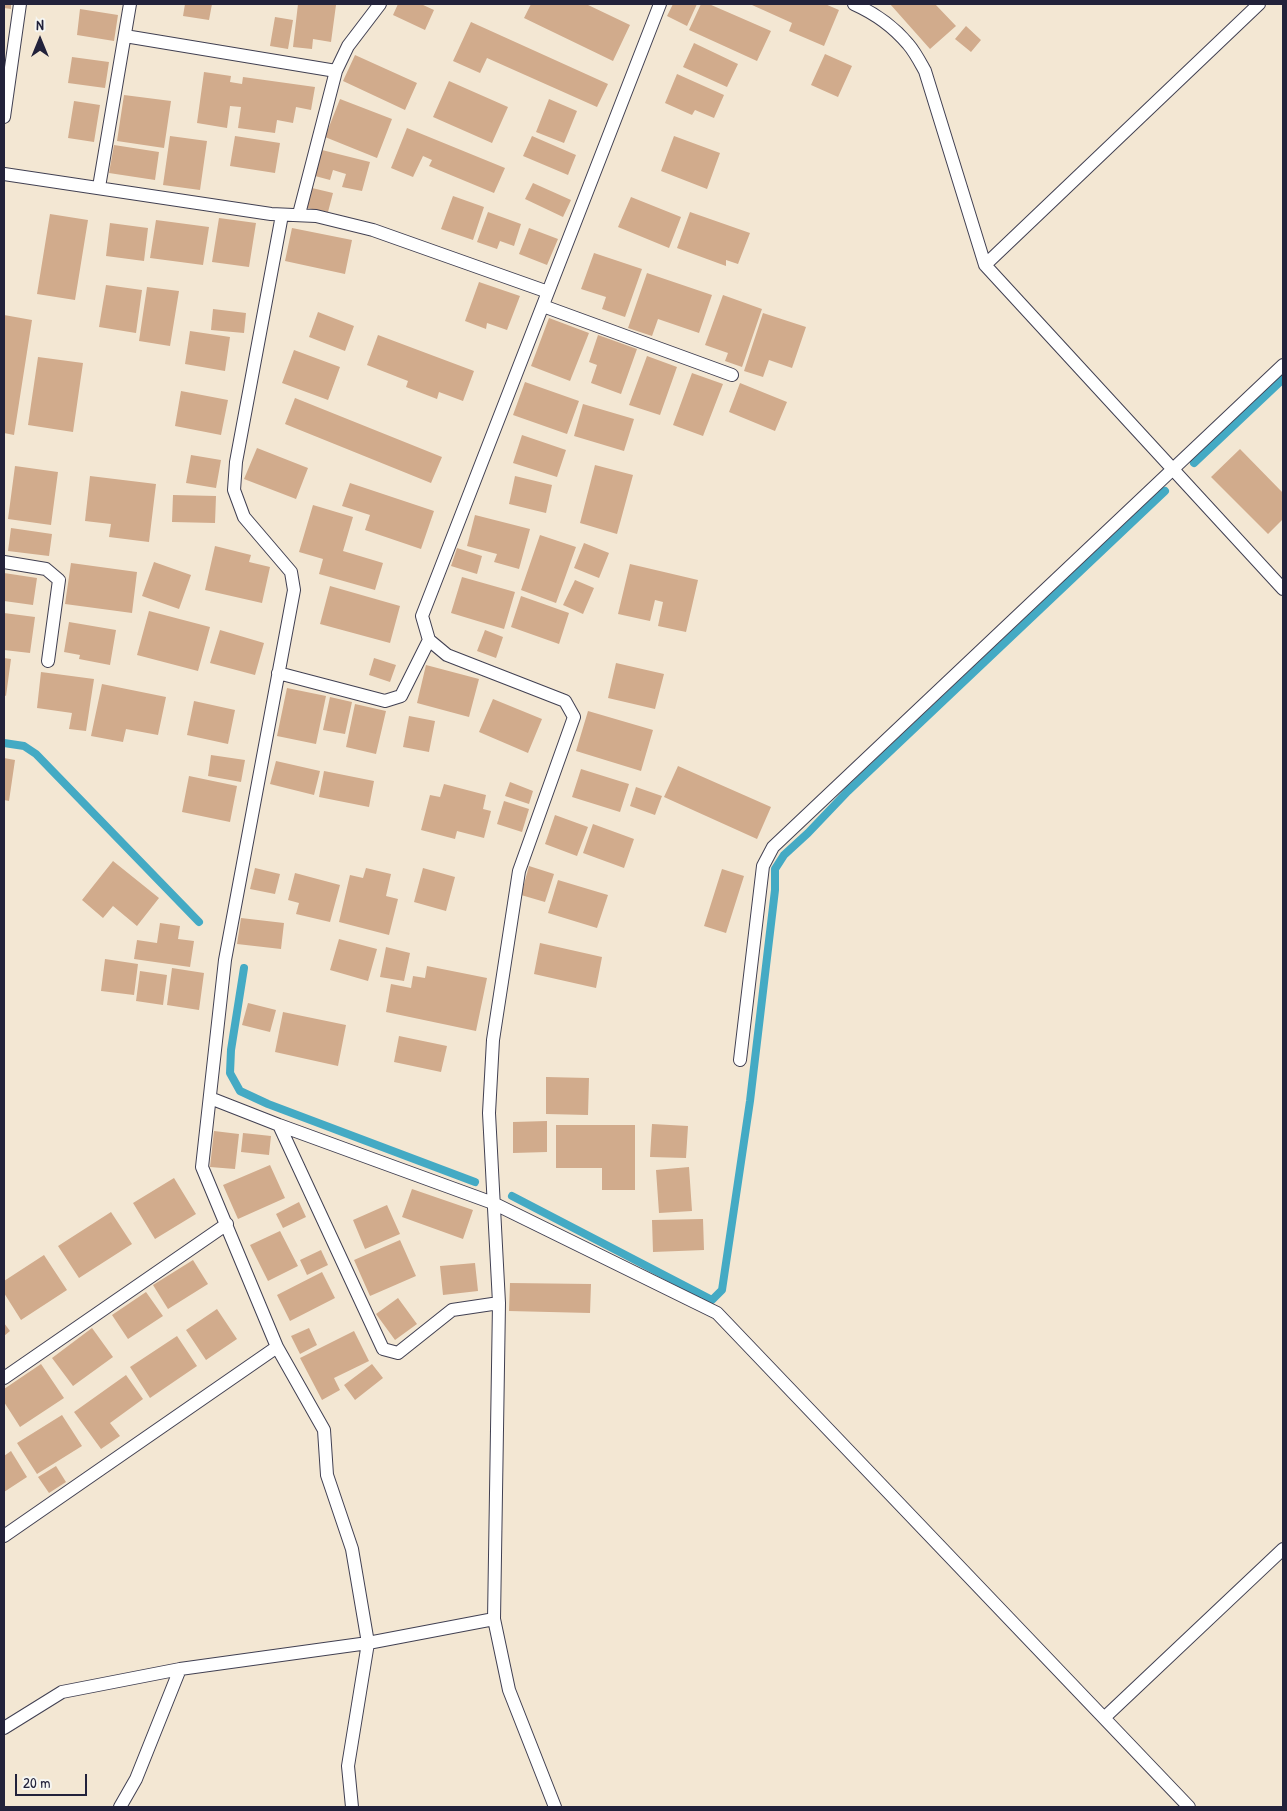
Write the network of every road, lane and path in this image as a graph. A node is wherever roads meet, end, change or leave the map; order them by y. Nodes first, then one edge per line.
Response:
1 (20, 4) edge
2 (130, 4) edge
3 (380, 4) edge
4 (660, 4) edge
5 (854, 4) edge
6 (1259, 4) edge
7 (125, 36) junction
8 (336, 71) junction
9 (4, 118) edge
10 (4, 174) edge
11 (99, 187) junction
12 (299, 214) junction
13 (282, 215) junction
14 (985, 265) junction
15 (548, 292) junction
16 (543, 306) junction
17 (1283, 365) edge
18 (732, 375) dead end
19 (1172, 469) junction
20 (4, 562) edge
21 (1283, 589) edge
22 (429, 640) junction
23 (48, 661) dead end
24 (278, 673) junction
25 (740, 1060) dead end
26 (210, 1098) junction
27 (279, 1125) junction
28 (493, 1203) junction
29 (227, 1224) junction
30 (499, 1303) junction
31 (277, 1347) junction
32 (4, 1378) edge
33 (4, 1536) edge
34 (1283, 1549) edge
35 (494, 1619) junction
36 (368, 1643) junction
37 (180, 1669) junction
38 (1104, 1718) junction
39 (4, 1728) edge
40 (120, 1807) edge
41 (352, 1807) edge
42 (555, 1807) edge
43 (1189, 1807) edge

1 - 9 lane
2 - 7 lane
3 - 8 lane
4 - 15 lane
5 - 14 lane
6 - 14 lane
7 - 8 lane
7 - 11 lane
8 - 12 lane
10 - 11 lane
11 - 13 lane
12 - 13 lane
12 - 15 lane
13 - 24 lane
14 - 19 lane
15 - 16 lane
16 - 18 lane
16 - 22 lane
17 - 19 lane
19 - 21 lane
19 - 25 lane
20 - 23 lane
22 - 24 lane
22 - 28 lane
24 - 26 lane
26 - 27 lane
26 - 29 lane
27 - 28 lane
27 - 30 lane
28 - 30 lane
28 - 38 lane
29 - 31 lane
29 - 32 lane
30 - 35 lane
31 - 33 lane
31 - 36 lane
34 - 38 lane
35 - 36 lane
35 - 42 lane
36 - 37 lane
36 - 41 lane
37 - 39 lane
37 - 40 lane
38 - 43 lane

